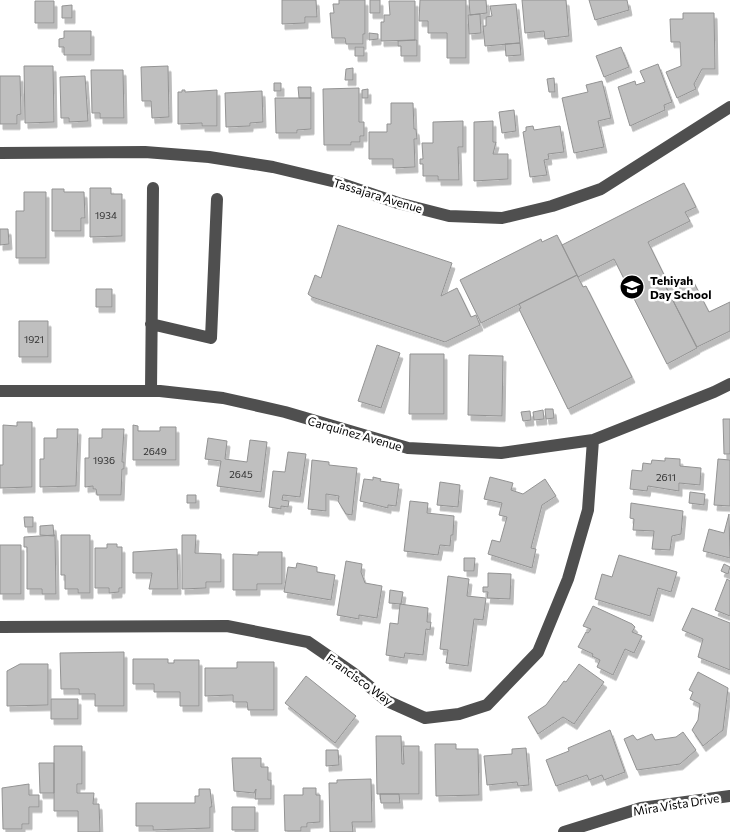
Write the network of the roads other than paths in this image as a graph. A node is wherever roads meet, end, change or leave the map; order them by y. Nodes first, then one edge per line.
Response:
1 (730, 108) edge
2 (0, 153) edge
3 (153, 188) dead end
4 (217, 199) dead end
5 (152, 324) junction
6 (730, 384) edge
7 (0, 391) edge
8 (151, 392) junction
9 (593, 440) junction
10 (0, 627) edge
11 (730, 796) edge
12 (564, 832) edge

1 - 2 street, Tassajara Avenue
3 - 5 street
4 - 5 street
5 - 8 street
6 - 9 street, Carquinez Avenue
7 - 8 street, Carquinez Avenue
8 - 9 street, Carquinez Avenue
9 - 10 street, Francisco Way
11 - 12 street, Mira Vista Drive

